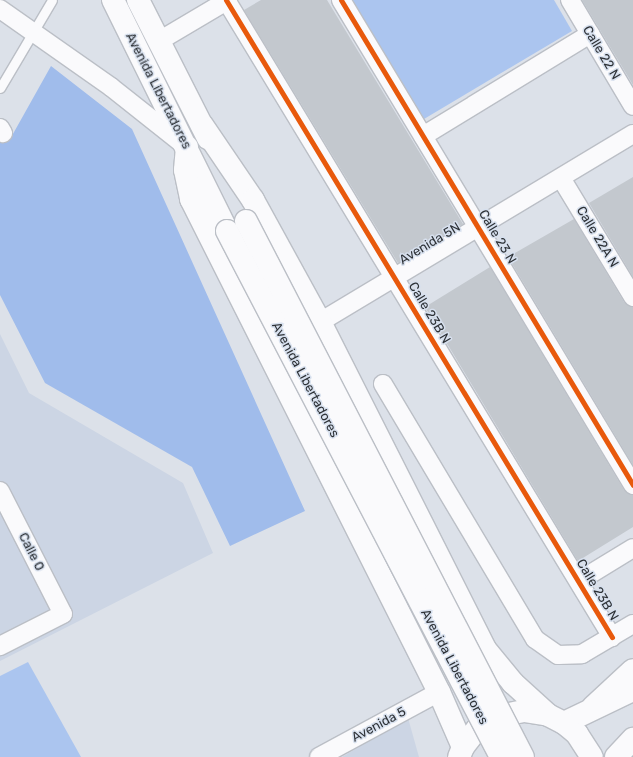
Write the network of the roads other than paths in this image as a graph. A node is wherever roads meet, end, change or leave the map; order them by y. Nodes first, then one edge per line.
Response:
1 (52, 0) edge
2 (113, 0) edge
3 (138, 0) edge
4 (227, 0) edge
5 (342, 0) edge
6 (570, 0) edge
7 (0, 9) edge
8 (34, 32) junction
9 (590, 34) junction
10 (159, 41) junction
11 (0, 88) edge
12 (633, 106) edge
13 (202, 125) junction
14 (633, 134) edge
15 (423, 136) junction
16 (187, 147) junction
17 (561, 178) junction
18 (478, 228) junction
19 (395, 278) junction
20 (633, 296) edge
21 (320, 322) junction
22 (383, 384) dead end
23 (633, 485) edge
24 (0, 491) edge
25 (633, 548) edge
26 (579, 581) junction
27 (633, 624) edge
28 (612, 637) junction
29 (0, 646) edge
30 (633, 670) edge
31 (633, 690) edge
32 (439, 692) junction
33 (588, 712) junction
34 (556, 719) junction
35 (633, 739) edge
36 (461, 752) edge
37 (633, 752) edge
38 (319, 757) edge
39 (501, 757) edge
40 (523, 757) edge
41 (592, 757) edge
42 (618, 757) edge

1 - 8 lane
2 - 16 main road, Avenida Libertadores
3 - 10 main road, Avenida Libertadores
4 - 10 street
4 - 19 street, Calle 23B N
5 - 15 street, Calle 23 N
6 - 9 street, Calle 22 N
7 - 8 street
8 - 11 lane
8 - 16 street
9 - 12 street, Calle 22 N
9 - 15 street
10 - 13 main road, Avenida Libertadores
13 - 21 main road
13 - 40 main road, Avenida Libertadores, bridge
14 - 17 street, Avenida 5N
15 - 18 street, Calle 23 N
16 - 32 main road
16 - 39 main road, Avenida Libertadores, bridge
17 - 18 street, Avenida 5N
17 - 20 street, Calle 22A N
18 - 19 street, Avenida 5N
18 - 23 street, Calle 23 N
19 - 21 street, Avenida 5N
19 - 26 street, Calle 23B N
21 - 34 main road
22 - 28 street
24 - 29 street, Calle 0
25 - 26 street
26 - 28 street, Calle 23B N
27 - 28 street
30 - 33 main road
31 - 33 main road
32 - 36 main road
32 - 38 street, Avenida 5
33 - 34 main road
34 - 36 main road
34 - 41 main road
35 - 42 main road
37 - 42 main road

